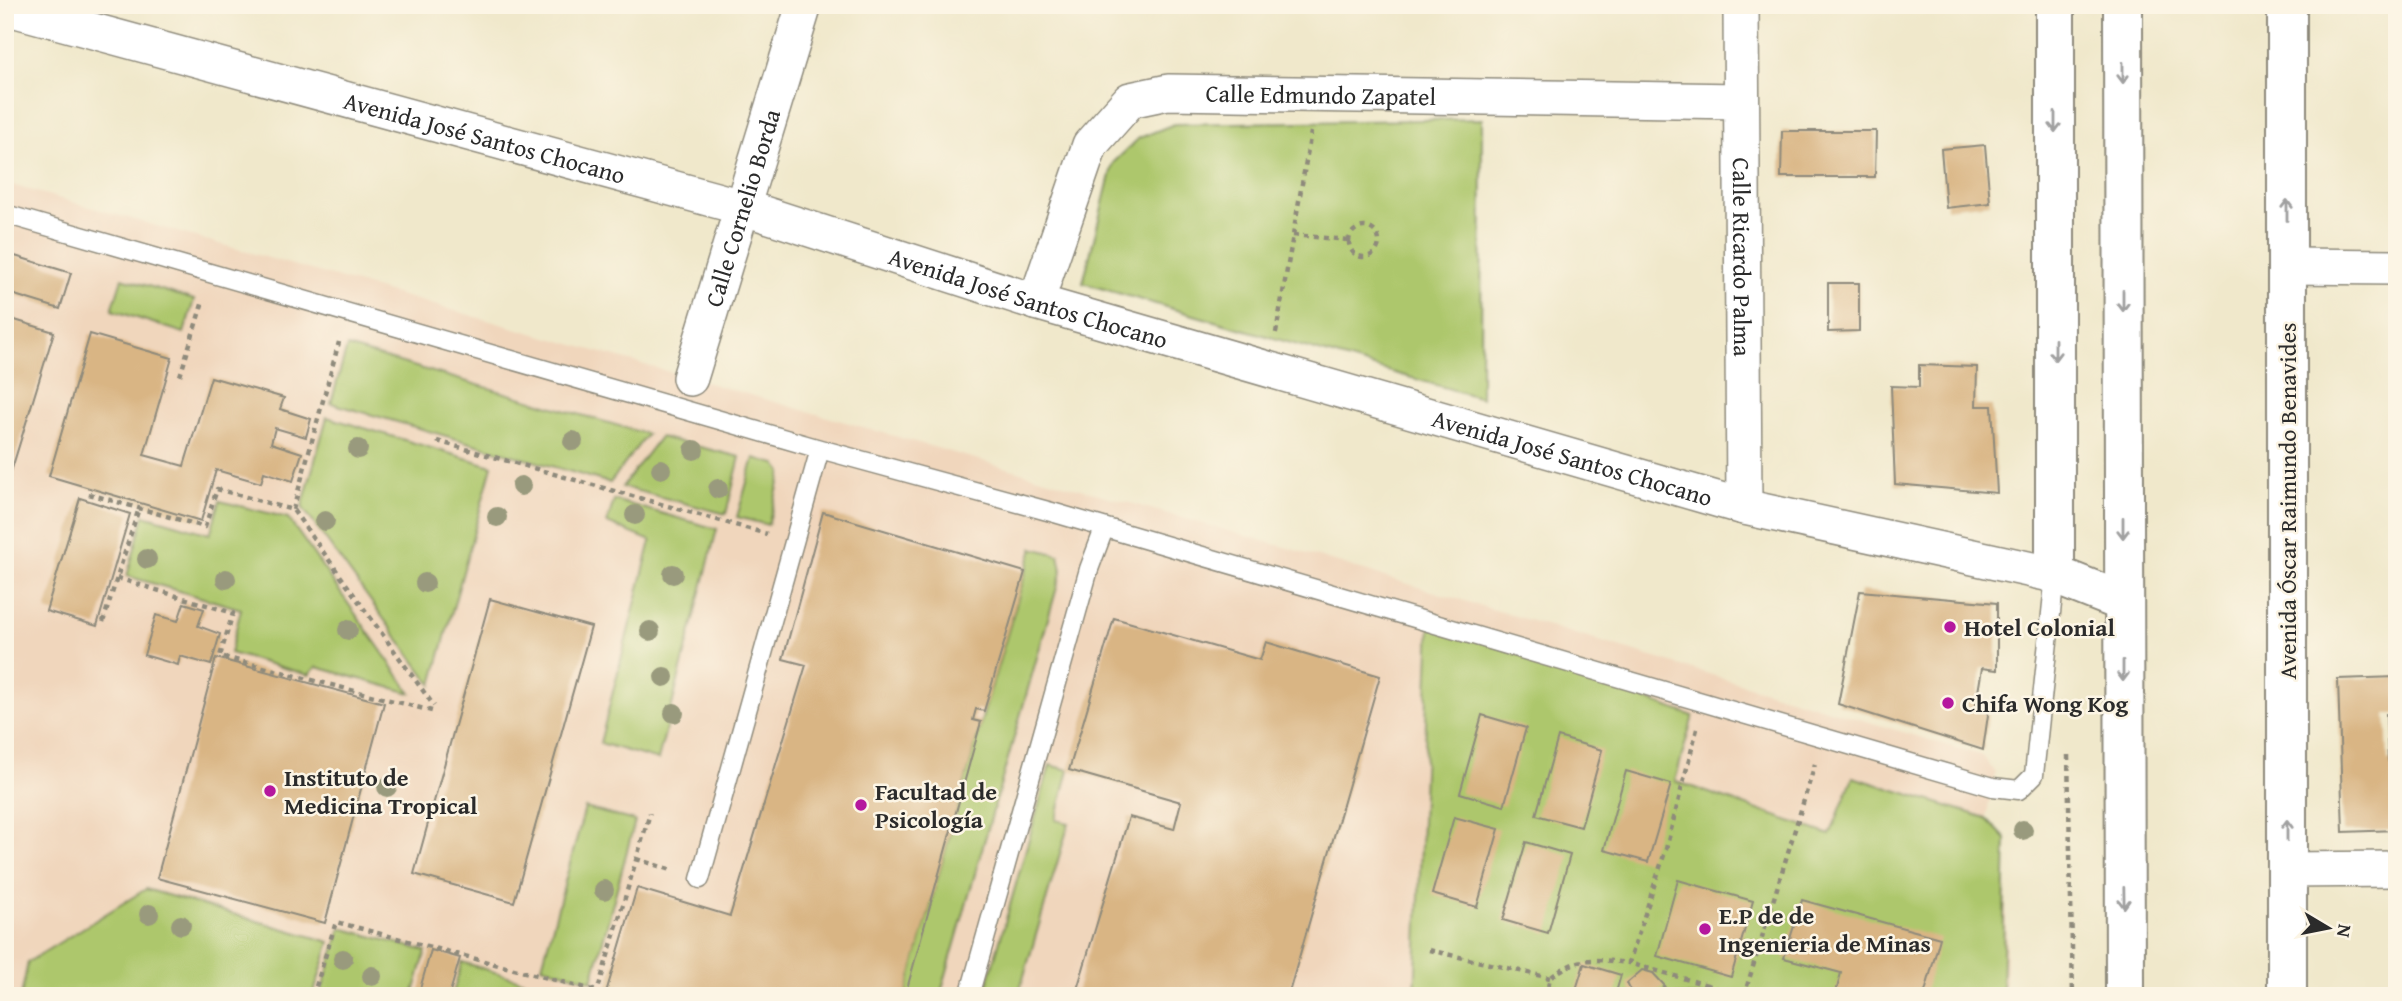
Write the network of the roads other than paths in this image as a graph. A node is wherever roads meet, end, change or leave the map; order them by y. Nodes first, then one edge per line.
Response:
1 (804, 5) edge
2 (1741, 5) edge
3 (2054, 5) edge
4 (2123, 5) edge
5 (2287, 5) edge
6 (5, 7) edge
7 (1741, 101) junction
8 (745, 208) junction
9 (5, 214) edge
10 (2287, 266) junction
11 (2397, 267) edge
12 (1036, 302) junction
13 (686, 393) junction
14 (820, 449) junction
15 (1744, 507) junction
16 (1104, 529) junction
17 (2055, 575) junction
18 (2123, 602) junction
19 (2397, 869) edge
20 (2287, 870) junction
21 (700, 879) road end
22 (969, 996) edge
23 (2125, 996) edge
24 (2287, 996) edge

1 - 8 street, Calle Cornelio Borda
2 - 7 street, Calle Ricardo Palma
3 -> 17 main road
4 -> 18 main road
10 -> 5 main road, Avenida Óscar Raimundo Benavides
6 - 8 street, Avenida José Santos Chocano
7 - 12 street, Calle Edmundo Zapatel
7 - 15 street, Calle Ricardo Palma
8 - 12 street, Avenida José Santos Chocano
8 - 13 street, Calle Cornelio Borda
9 - 13 lane
10 - 11 street
20 -> 10 main road, Avenida Óscar Raimundo Benavides
12 - 15 street, Avenida José Santos Chocano
13 - 14 lane
14 - 16 lane
14 - 21 lane
15 - 17 street, Avenida José Santos Chocano
16 - 17 lane
16 - 22 lane
17 - 18 main road
18 -> 23 main road
19 - 20 street
20 - 24 main road, Avenida Óscar Raimundo Benavides

